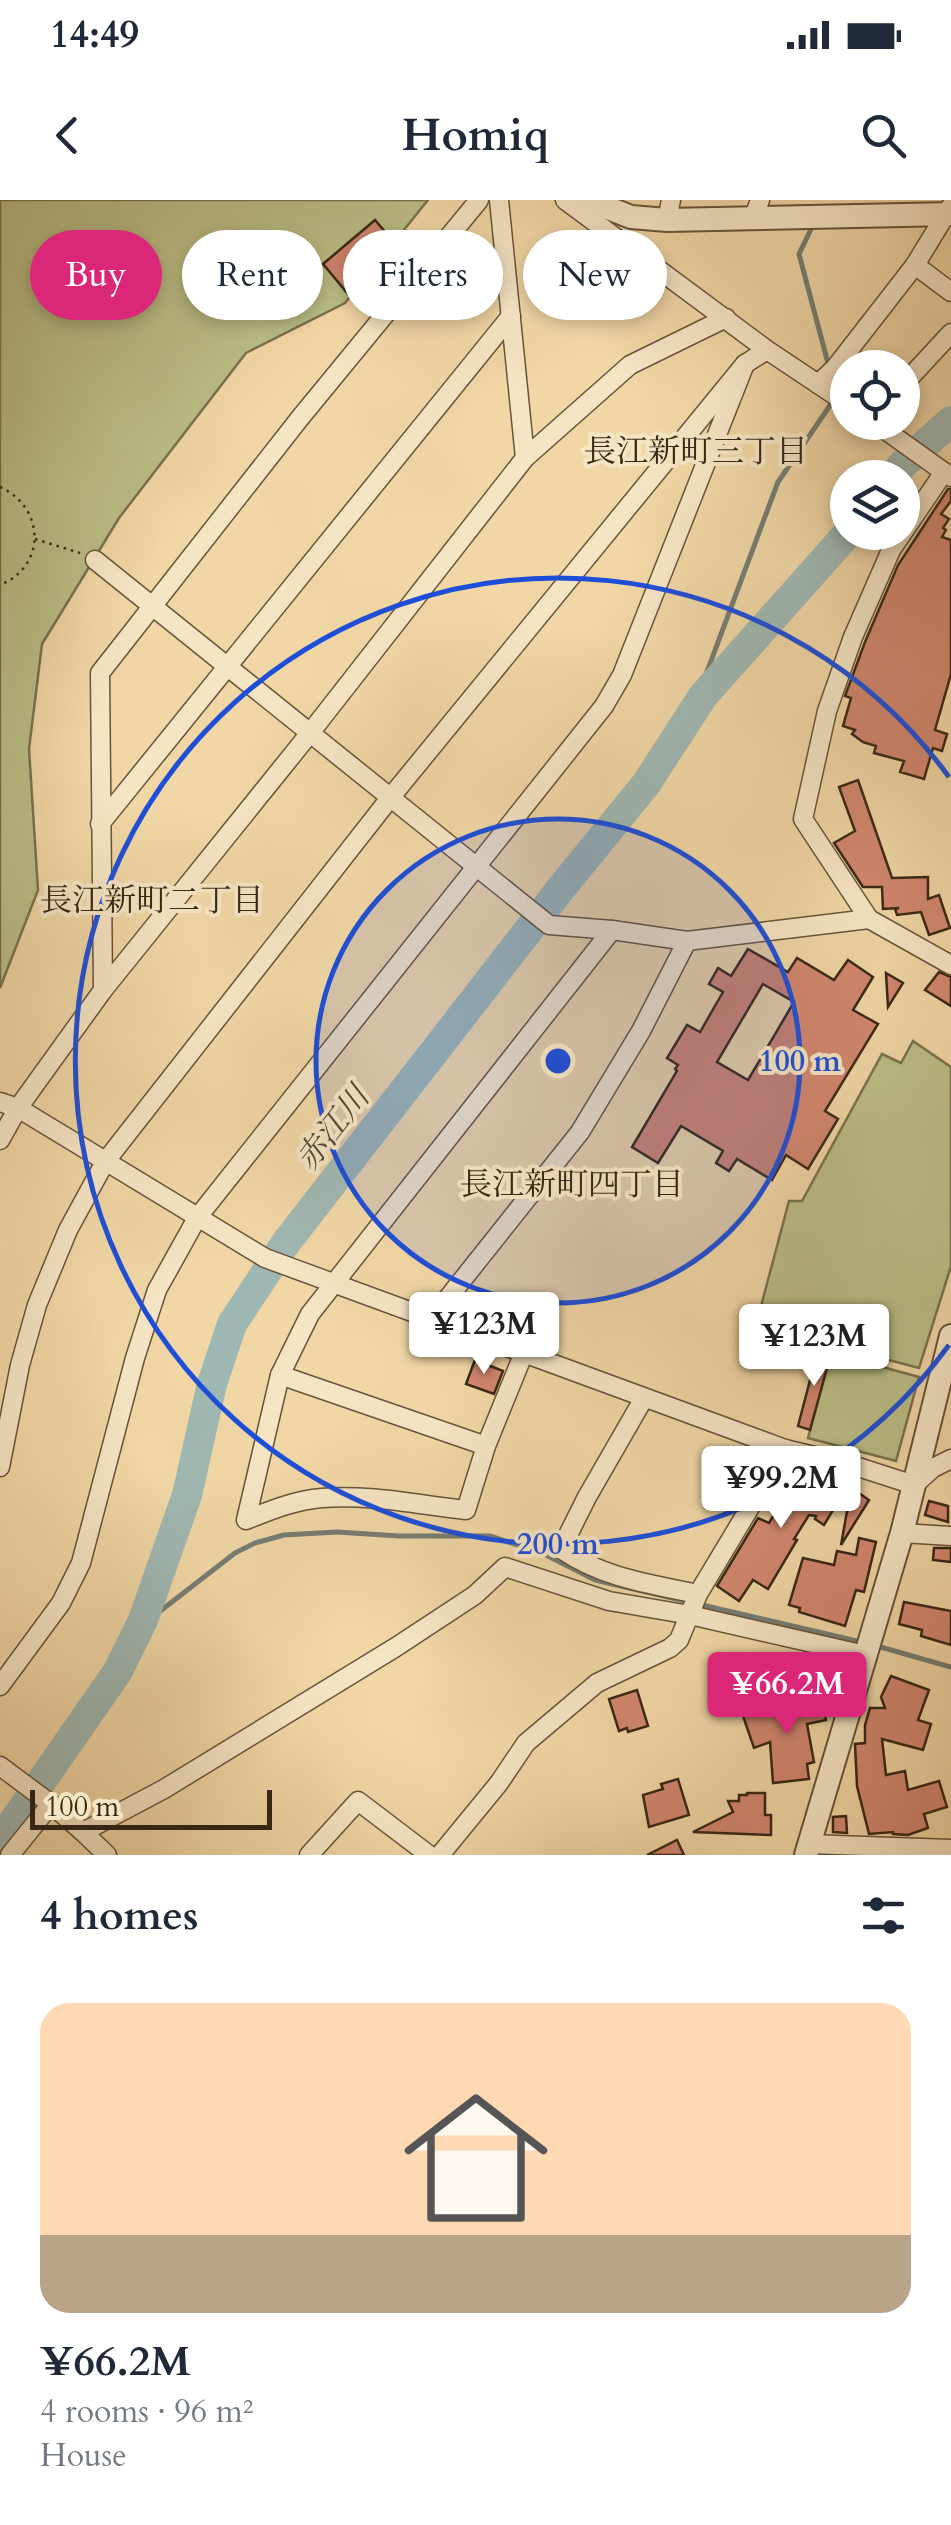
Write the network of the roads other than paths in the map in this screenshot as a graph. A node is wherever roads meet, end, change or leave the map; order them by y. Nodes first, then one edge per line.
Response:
1 (479, 200) edge
2 (499, 200) edge
3 (565, 200) edge
4 (588, 200) edge
5 (882, 208) edge
6 (669, 210) edge
7 (756, 210) edge
8 (949, 211) edge
9 (915, 265) junction
10 (951, 292) edge
11 (511, 316) junction
12 (726, 318) junction
13 (951, 332) edge
14 (766, 350) junction
15 (745, 364) junction
16 (920, 366) edge
17 (818, 384) junction
18 (830, 392) edge
19 (900, 440) edge
20 (525, 458) junction
21 (948, 474) edge
22 (95, 560) road end
23 (153, 607) junction
24 (228, 667) junction
25 (310, 733) junction
26 (390, 798) junction
27 (100, 824) junction
28 (476, 868) junction
29 (869, 919) junction
30 (612, 930) junction
31 (686, 940) junction
32 (951, 964) edge
33 (104, 990) junction
34 (9, 1105) edge
35 (0, 1140) edge
36 (105, 1162) junction
37 (197, 1218) junction
38 (333, 1284) junction
39 (432, 1318) junction
40 (951, 1336) edge
41 (524, 1355) junction
42 (280, 1375) junction
43 (644, 1398) junction
44 (486, 1446) junction
45 (785, 1449) junction
46 (951, 1460) edge
47 (0, 1467) edge
48 (914, 1484) junction
49 (902, 1534) junction
50 (951, 1536) edge
51 (698, 1594) junction
52 (690, 1615) junction
53 (864, 1655) junction
54 (0, 1686) edge
55 (0, 1766) edge
56 (52, 1804) junction
57 (83, 1832) junction
58 (951, 1849) edge
59 (807, 1850) edge
60 (10, 1855) edge
61 (108, 1855) edge
62 (310, 1855) edge
63 (429, 1855) edge
64 (440, 1855) edge

1 - 23 street
2 - 11 street
3 - 12 street
4 - 6 street
5 - 7 street
5 - 8 street
6 - 7 street
8 - 9 street
9 - 10 street
9 - 17 street
11 - 20 street
11 - 24 street
12 - 14 street
12 - 20 street
13 - 16 street
14 - 15 street
14 - 17 street
15 - 26 street
15 - 28 street
17 - 18 street
19 - 21 street
20 - 25 street
21 - 29 street
22 - 23 street
23 - 24 street
23 - 27 street
24 - 25 street
24 - 27 street
25 - 26 street
25 - 33 street
26 - 28 street
26 - 36 street
27 - 33 street
28 - 30 street
28 - 37 street
29 - 31 street
29 - 32 street
30 - 31 street
30 - 38 street
31 - 39 street
33 - 34 street
34 - 35 street
34 - 36 street
36 - 37 street
36 - 47 street
37 - 38 street
37 - 54 street
38 - 39 street
38 - 42 street
39 - 41 street
40 - 48 street
41 - 43 street
41 - 44 street
42 - 44 street
42 - 44 street
43 - 45 street
43 - 51 street
45 - 48 street
45 - 51 street
46 - 48 street
48 - 49 street
49 - 50 street
49 - 53 street
51 - 52 street
52 - 53 street
52 - 57 street
52 - 64 street
53 - 59 street
55 - 56 street
56 - 57 street
56 - 60 street
57 - 61 street
58 - 59 street
62 - 63 street

